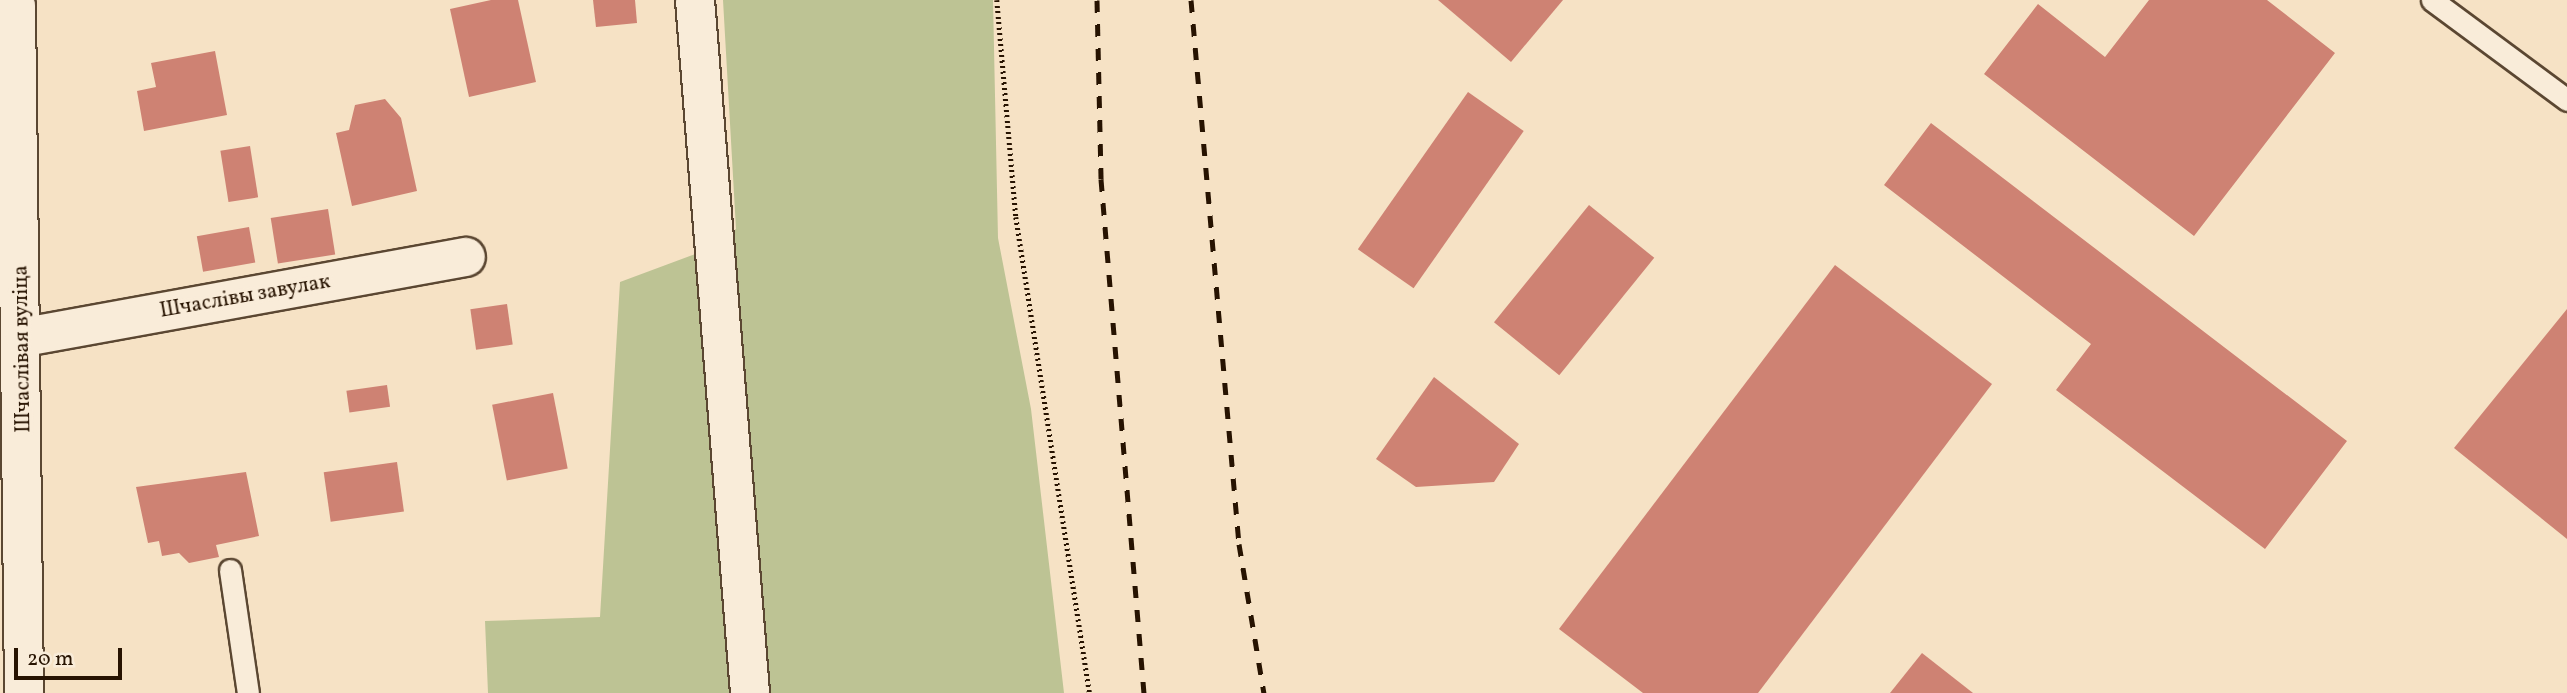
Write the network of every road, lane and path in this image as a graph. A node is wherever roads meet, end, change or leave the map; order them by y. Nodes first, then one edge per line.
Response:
1 (695, 0) edge
2 (997, 0) edge
3 (2432, 0) edge
4 (19, 5) edge
5 (2567, 100) edge
6 (466, 257) dead end
7 (24, 337) junction
8 (230, 570) dead end
9 (24, 693) edge
10 (248, 693) edge
11 (750, 693) edge
12 (1090, 693) edge

1 - 11 street
2 - 12 path
3 - 5 lane
4 - 7 street, Шчаслівая вуліца
6 - 7 street, Шчаслівы завулак
7 - 9 street, Шчаслівая вуліца
8 - 10 lane

